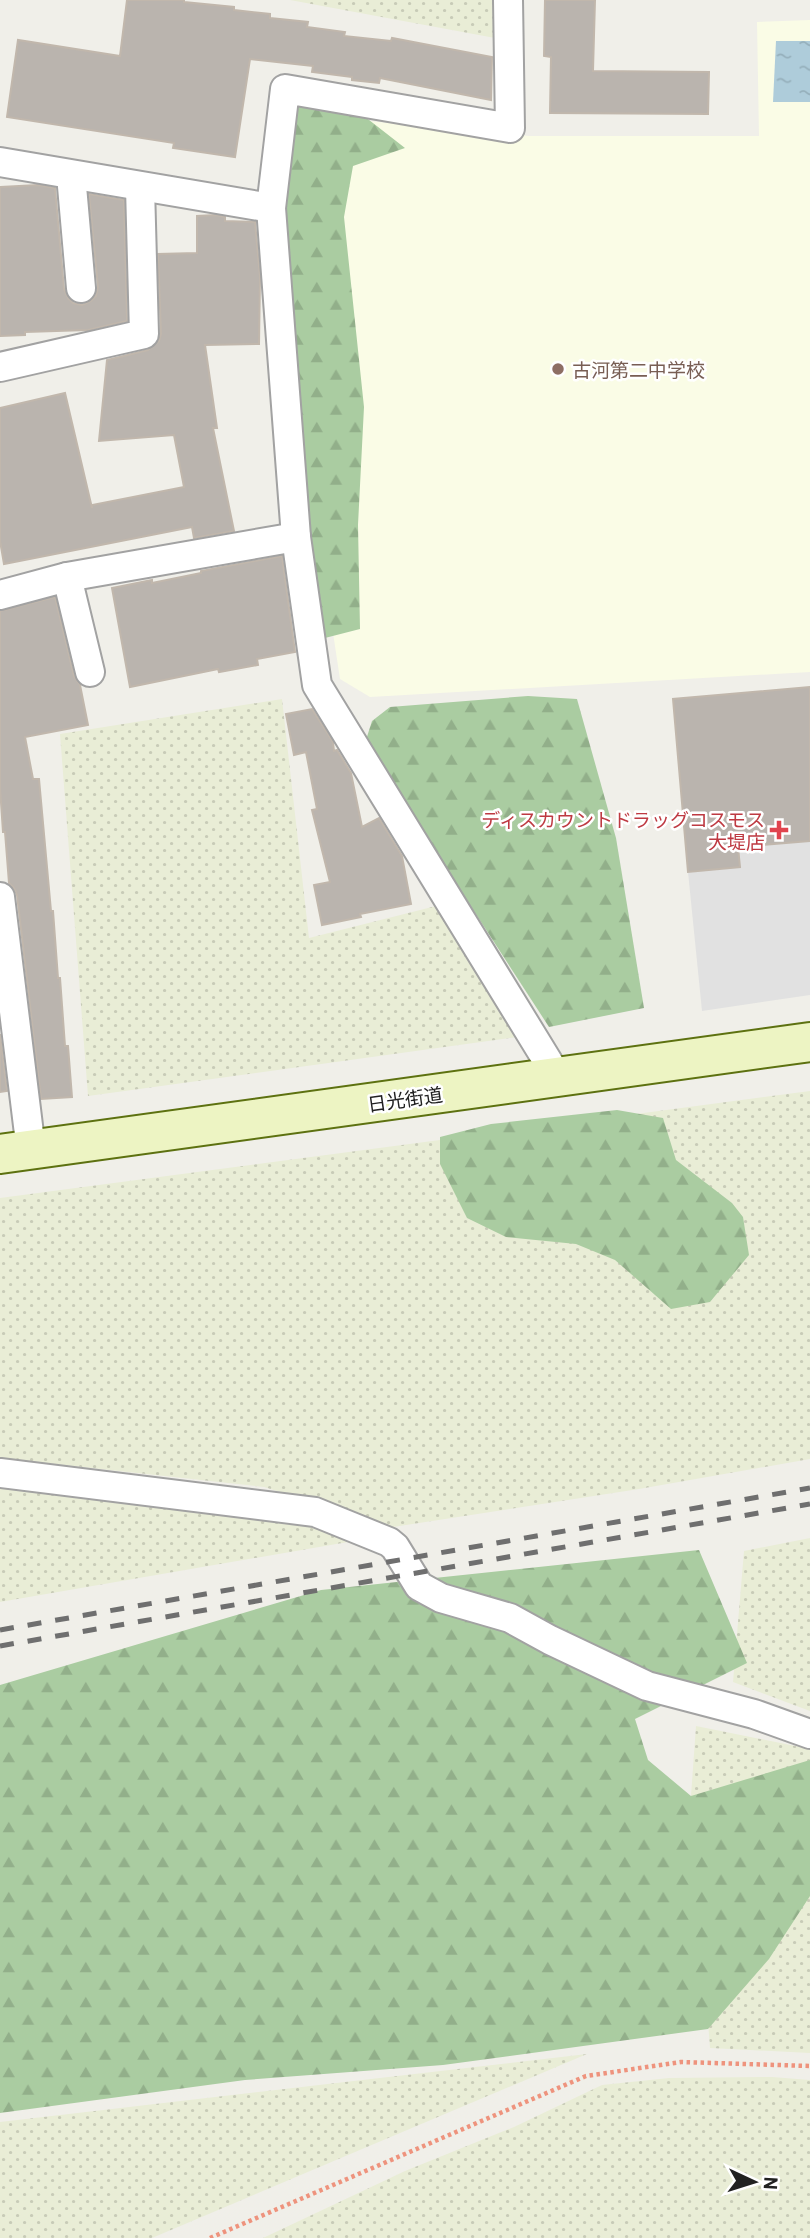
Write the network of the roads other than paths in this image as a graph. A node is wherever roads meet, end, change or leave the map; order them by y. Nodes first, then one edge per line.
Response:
1 (508, 0) edge
2 (0, 162) edge
3 (71, 174) junction
4 (140, 187) junction
5 (271, 208) junction
6 (80, 288) dead end
7 (0, 367) edge
8 (296, 537) junction
9 (67, 577) junction
10 (0, 595) edge
11 (90, 671) dead end
12 (0, 897) edge
13 (810, 1042) edge
14 (558, 1077) junction
15 (15, 1152) edge
16 (0, 1473) edge
17 (810, 1734) edge

1 - 5 street
2 - 3 street
3 - 4 street
3 - 6 street
4 - 5 street
4 - 7 street
5 - 8 street
8 - 9 street
8 - 14 street
9 - 10 street
9 - 11 street
12 - 15 street
13 - 14 main road, 日光街道
14 - 15 main road, 日光街道
16 - 17 street

